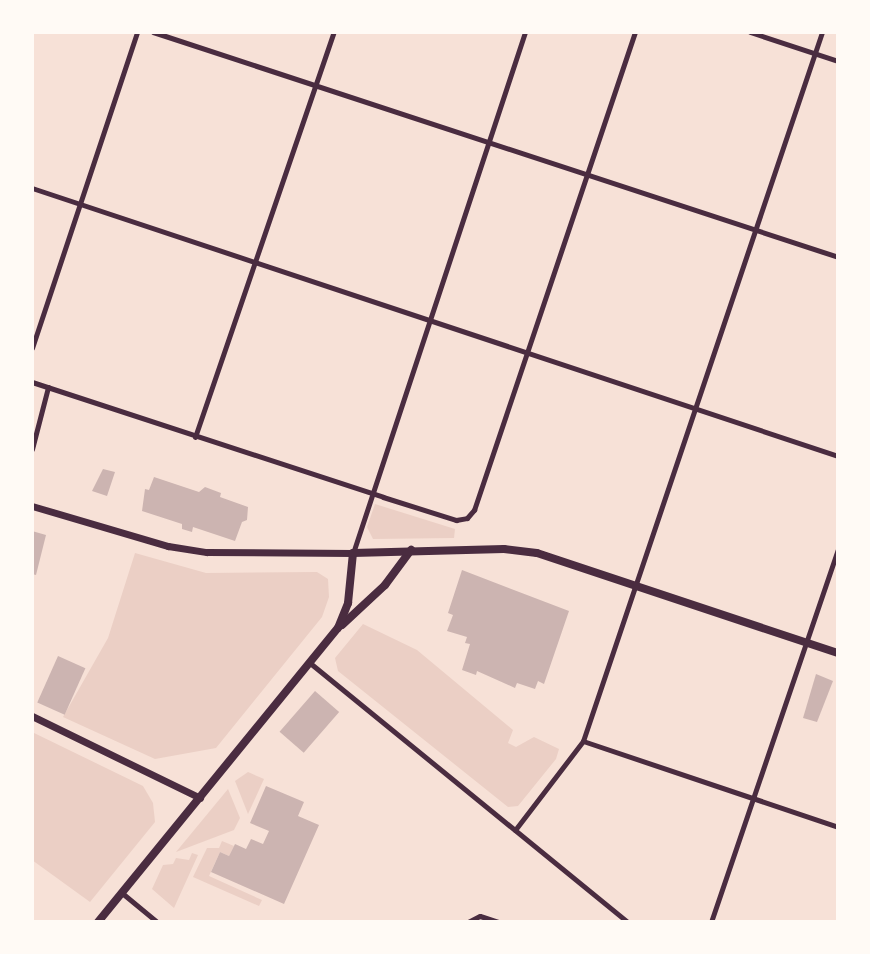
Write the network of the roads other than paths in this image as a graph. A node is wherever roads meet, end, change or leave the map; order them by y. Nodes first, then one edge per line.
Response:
1 (137, 32) edge
2 (153, 32) edge
3 (334, 32) edge
4 (525, 32) edge
5 (635, 32) edge
6 (750, 32) edge
7 (822, 32) edge
8 (815, 53) junction
9 (838, 61) edge
10 (316, 85) junction
11 (488, 141) junction
12 (587, 174) junction
13 (32, 188) edge
14 (79, 204) junction
15 (756, 230) junction
16 (838, 257) edge
17 (254, 262) junction
18 (428, 317) junction
19 (32, 348) edge
20 (527, 350) junction
21 (32, 382) edge
22 (48, 387) junction
23 (696, 408) junction
24 (195, 437) junction
25 (32, 449) edge
26 (838, 456) edge
27 (370, 493) junction
28 (32, 506) edge
29 (411, 550) junction
30 (838, 550) edge
31 (353, 553) junction
32 (635, 585) junction
33 (338, 628) junction
34 (807, 643) junction
35 (838, 653) edge
36 (310, 663) junction
37 (32, 716) edge
38 (583, 741) junction
39 (200, 798) junction
40 (754, 799) junction
41 (838, 827) edge
42 (515, 830) junction
43 (122, 893) junction
44 (98, 922) edge
45 (157, 922) edge
46 (468, 922) edge
47 (498, 922) edge
48 (627, 922) edge
49 (711, 922) edge

1 - 14 street
2 - 10 street
3 - 10 street
4 - 11 street
5 - 12 street
6 - 8 street
7 - 8 street
8 - 9 street
8 - 15 street
10 - 11 street
10 - 17 street
11 - 12 street
11 - 18 street
12 - 15 street
12 - 20 street
13 - 14 street
14 - 17 street
14 - 19 street
15 - 16 street
15 - 23 street
17 - 18 street
17 - 24 street
18 - 20 street
18 - 27 street
20 - 23 street
20 - 27 street
21 - 22 street
22 - 24 street
22 - 25 street
23 - 26 street
23 - 32 street
24 - 27 street
27 - 31 street
28 - 31 street
29 - 31 main road
29 - 32 main road
29 - 33 main road
30 - 34 street
31 - 33 main road
32 - 34 main road
32 - 38 street
33 - 36 main road
34 - 35 main road
34 - 40 street
36 - 39 main road
36 - 42 street
37 - 39 street
38 - 40 street
38 - 42 street
39 - 43 main road
40 - 41 street
40 - 49 street
42 - 48 street
43 - 44 main road
43 - 45 street
46 - 47 street

